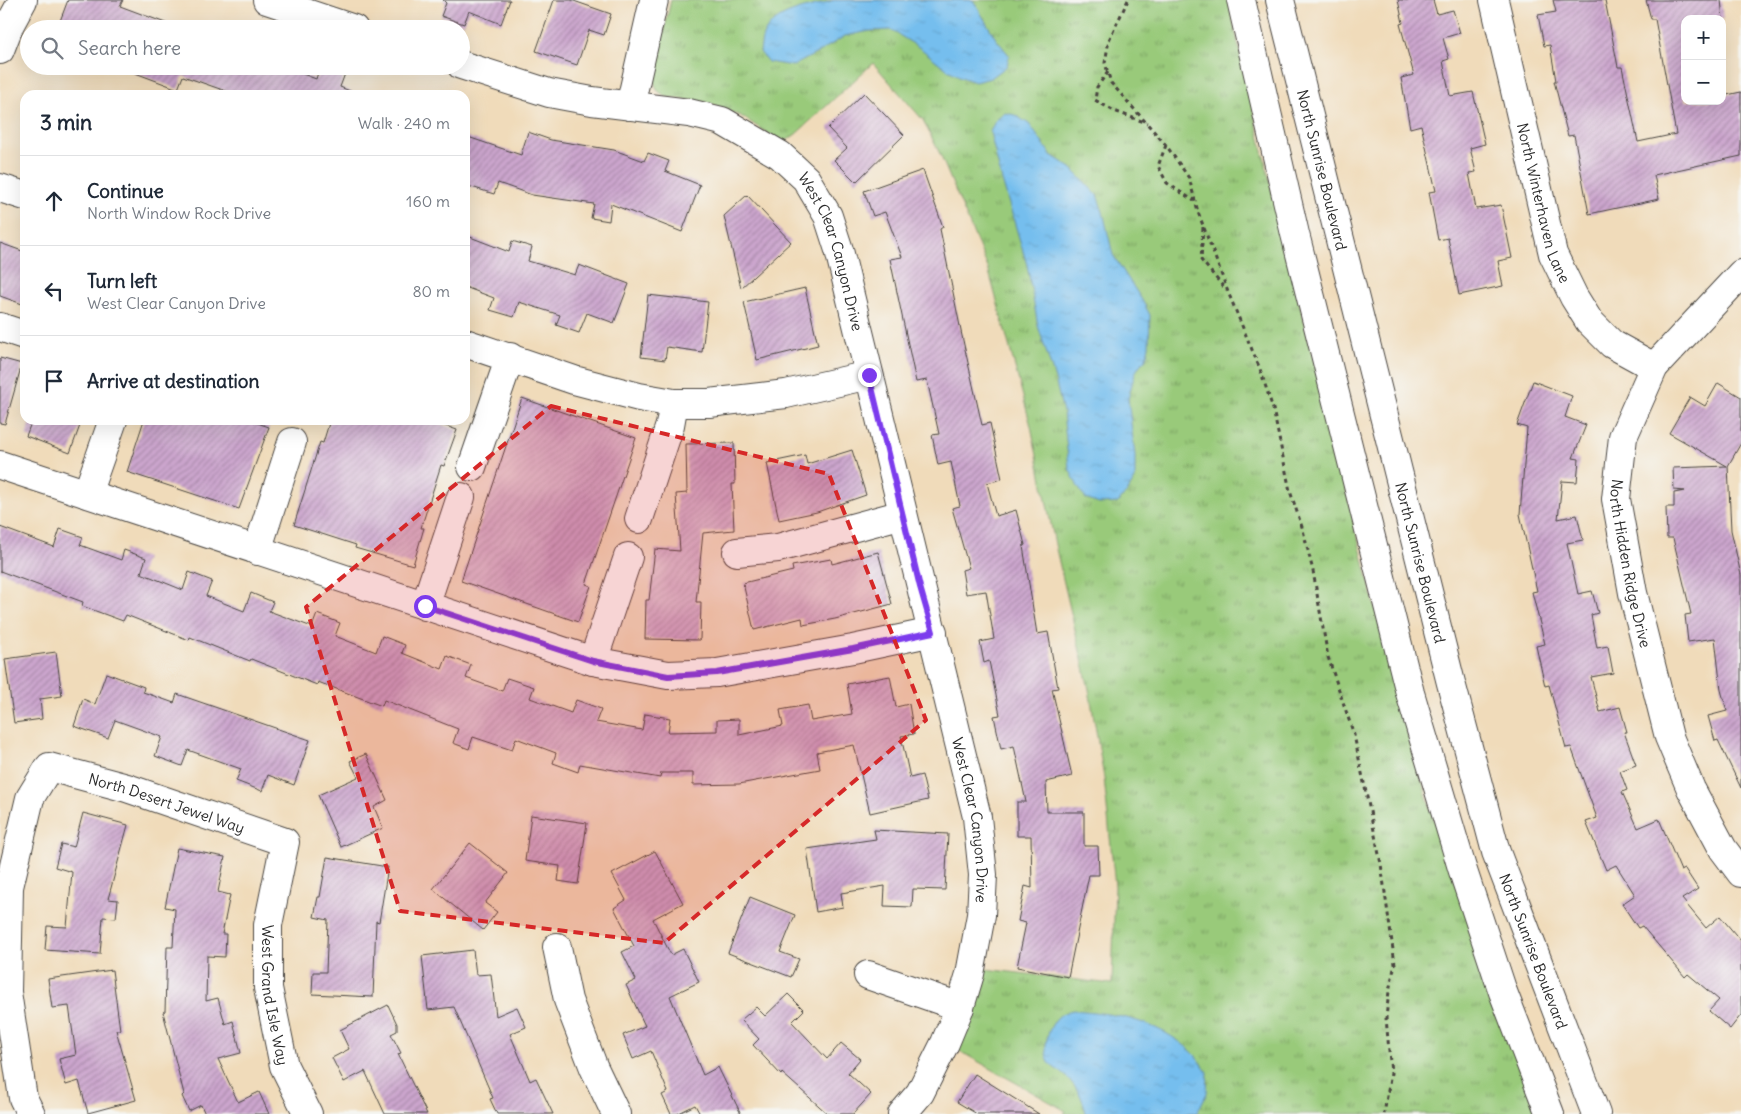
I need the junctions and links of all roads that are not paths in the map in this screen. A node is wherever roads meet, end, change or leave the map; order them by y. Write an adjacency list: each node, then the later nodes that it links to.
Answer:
1 (23, 0): 8 (street)
2 (267, 0): 7 (street)
3 (654, 0): 10 (street)
4 (1241, 0): 44 (street)
5 (1280, 0): 45 (street, North Sunrise Boulevard)
6 (1494, 0): 18 (street, North Winterhaven Lane)
7 (327, 20)
8 (0, 50)
9 (470, 68): 10 (street, West Clear Canyon Drive)
10 (630, 106): 19 (street, West Clear Canyon Drive)
11 (0, 188): 12 (street)
12 (20, 194)
13 (1741, 274): 18 (street, North Hidden Ridge Drive)
14 (0, 327): 15 (street)
15 (20, 334)
16 (470, 345): 17 (street)
17 (510, 357): 20 (street); 24 (street)
18 (1654, 367): 36 (street, North Hidden Ridge Drive)
19 (869, 375): 20 (street); 27 (street, West Clear Canyon Drive)
20 (674, 403): 28 (street)
21 (111, 425): 25 (street)
22 (292, 442): 29 (street)
23 (0, 465): 25 (street)
24 (472, 467)
25 (87, 494): 29 (street)
26 (461, 497): 32 (street)
27 (903, 514): 30 (street); 33 (street, West Clear Canyon Drive)
28 (640, 519)
29 (256, 551): 32 (street)
30 (737, 552)
31 (628, 557): 34 (street)
32 (425, 606): 34 (street)
33 (933, 632): 34 (street); 39 (street, West Clear Canyon Drive)
34 (593, 661)
35 (285, 842): 40 (street, North Desert Jewel Way); 41 (street, West Grand Isle Way)
36 (1741, 873)
37 (557, 947): 42 (street)
38 (868, 975): 39 (street)
39 (960, 1007): 43 (street, West Clear Canyon Drive)
40 (31, 1114)
41 (308, 1114)
42 (616, 1114)
43 (902, 1114)
44 (1550, 1114)
45 (1596, 1114)

